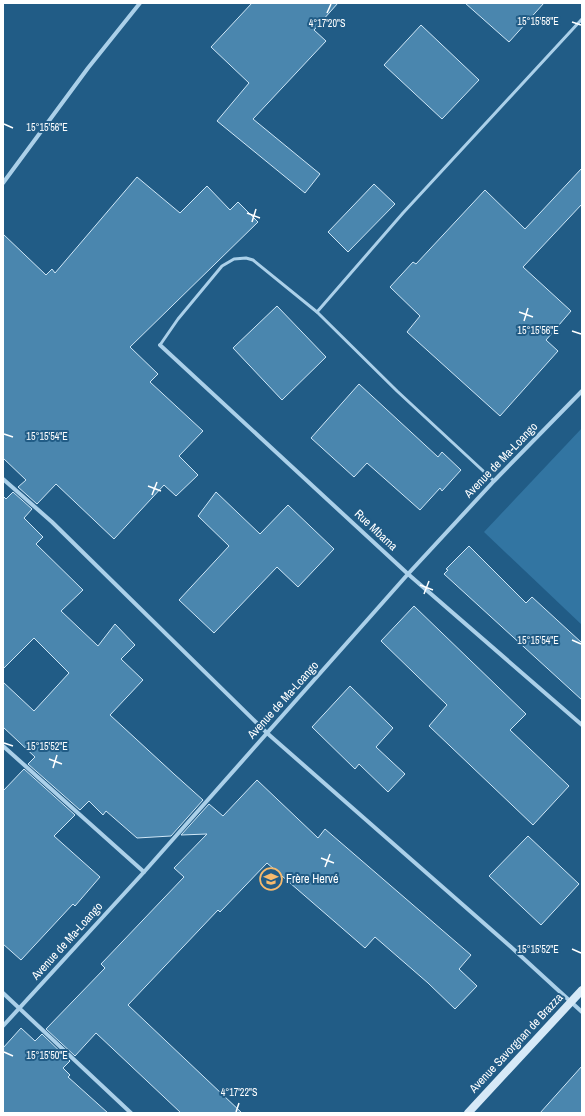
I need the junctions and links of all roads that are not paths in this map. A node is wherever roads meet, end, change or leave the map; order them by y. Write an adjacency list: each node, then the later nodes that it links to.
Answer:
1 (140, 3): 3 (street)
2 (582, 19): 4 (lane)
3 (3, 183)
4 (317, 312): 5 (lane); 8 (lane)
5 (160, 345): 9 (street, Rue Mbama)
6 (582, 391): 8 (street, Avenue de Ma-Loango)
7 (3, 479): 11 (street)
8 (494, 481): 9 (street, Avenue de Ma-Loango)
9 (408, 574): 10 (street, Rue Mbama); 11 (street, Avenue de Ma-Loango)
10 (582, 725)
11 (267, 733): 13 (street, Avenue de Ma-Loango); 16 (street)
12 (3, 746): 13 (street)
13 (144, 872): 17 (street, Avenue de Ma-Loango)
14 (582, 990): 16 (main road, Avenue Savorgnan de Brazza)
15 (3, 993): 17 (street)
16 (571, 1002): 18 (street); 21 (main road, Avenue Savorgnan de Brazza)
17 (19, 1008): 19 (street, Avenue de Ma-Loango); 20 (street)
18 (582, 1012)
19 (3, 1026)
20 (132, 1113)
21 (468, 1113)

